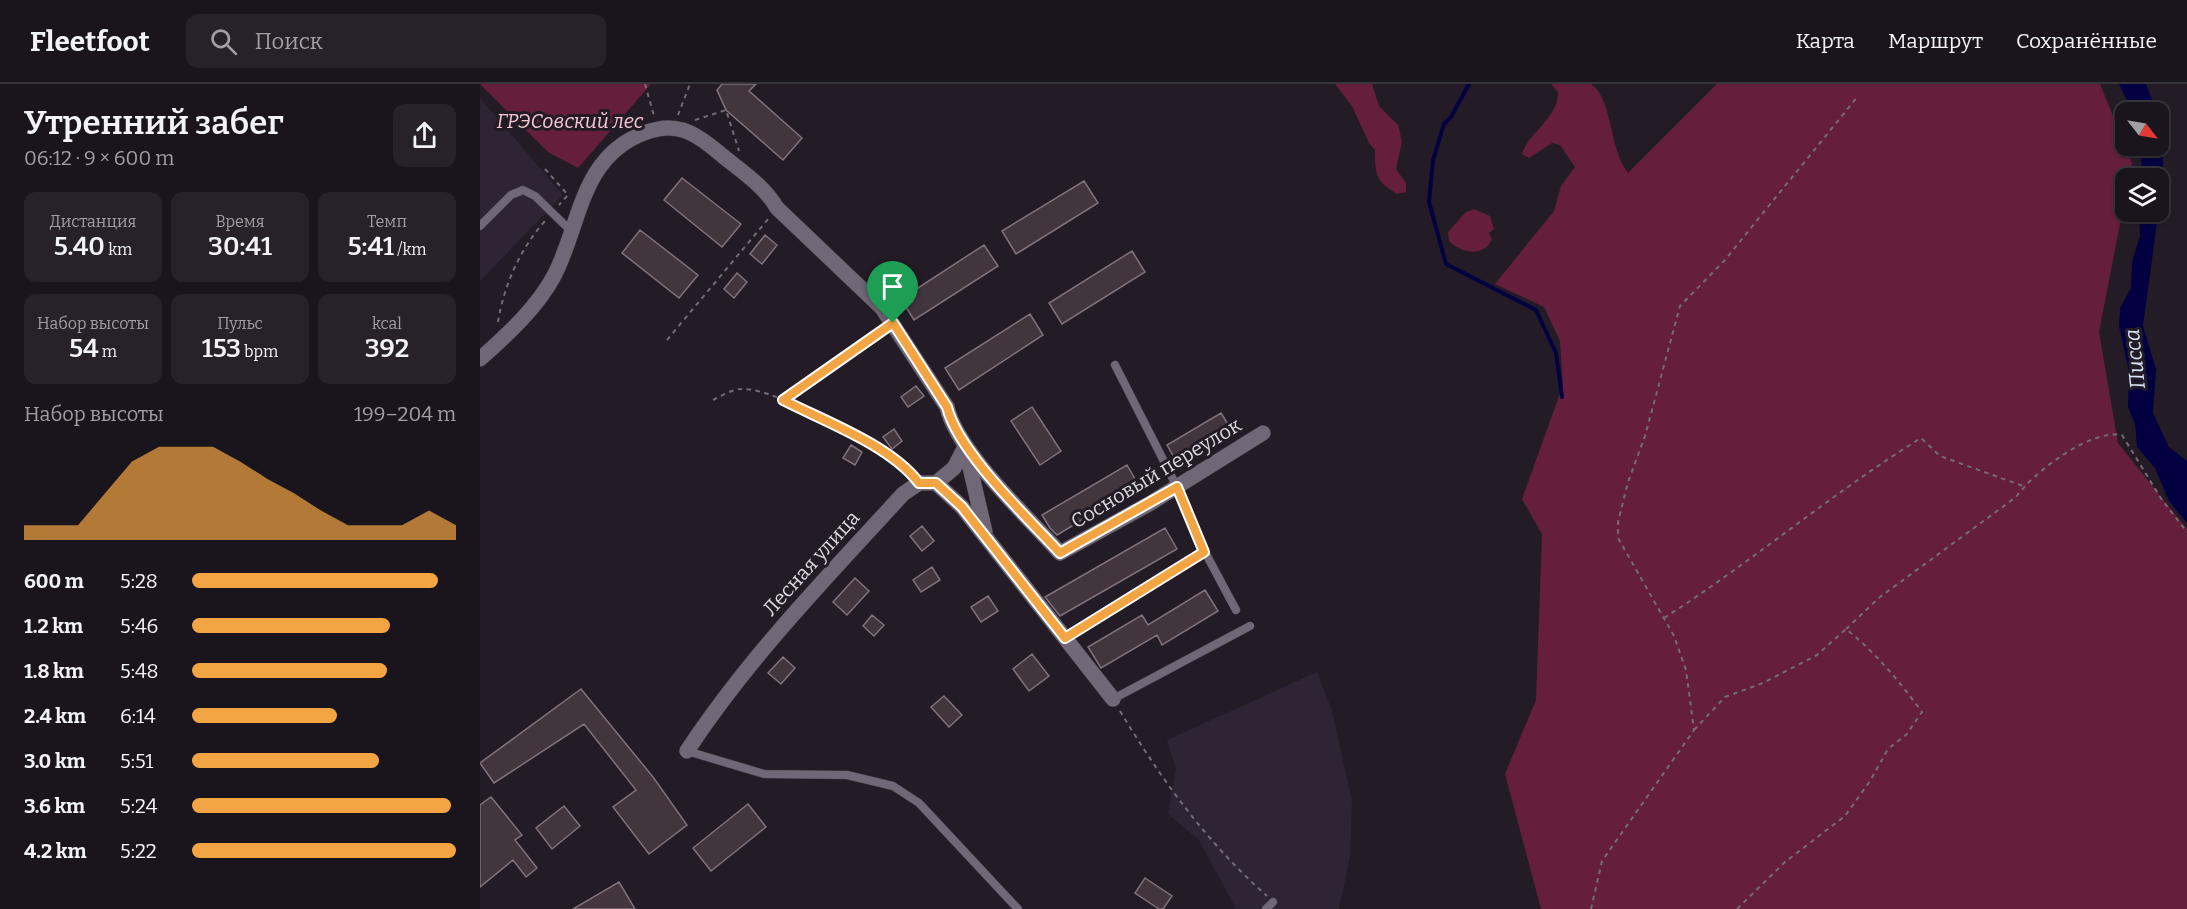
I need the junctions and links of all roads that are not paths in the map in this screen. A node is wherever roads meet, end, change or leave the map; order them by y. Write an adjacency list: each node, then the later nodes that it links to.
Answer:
1 (480, 226): 2 (lane)
2 (570, 230): 3 (street); 6 (street, Сосновый переулок)
3 (480, 359)
4 (1115, 365): 8 (lane)
5 (1263, 434): 8 (street, Сосновый переулок)
6 (965, 447): 7 (street); 8 (street, Сосновый переулок); 9 (street)
7 (936, 483): 9 (street); 15 (street, Лесная улица)
8 (1177, 487): 10 (lane)
9 (987, 538): 13 (street)
10 (1204, 552): 11 (lane); 13 (lane)
11 (1236, 610)
12 (1250, 626): 14 (lane)
13 (1065, 638): 14 (street)
14 (1113, 699)
15 (687, 751): 17 (lane)
16 (1274, 902): 18 (lane)
17 (1018, 909)
18 (1266, 909)

